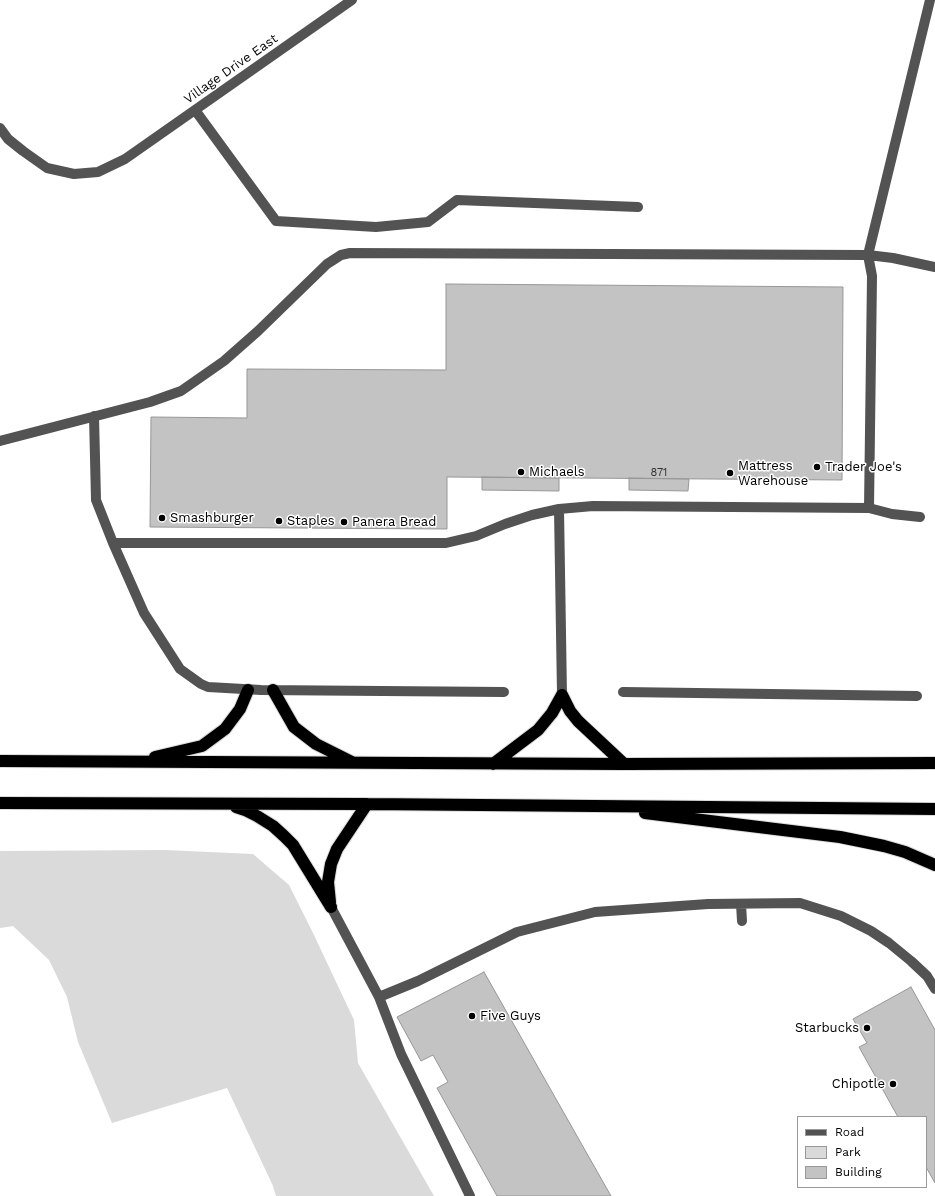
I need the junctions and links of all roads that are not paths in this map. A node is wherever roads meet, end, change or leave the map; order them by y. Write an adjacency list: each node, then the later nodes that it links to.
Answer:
1 (352, 0): 3 (street, Village Drive East)
2 (930, 0): 6 (street)
3 (195, 110): 4 (street, Village Drive East); 5 (street)
4 (0, 128)
5 (638, 207)
6 (868, 255): 7 (street); 8 (street); 10 (street)
7 (935, 266)
8 (94, 416): 9 (street); 13 (street)
9 (0, 441)
10 (869, 508): 11 (street); 12 (street)
11 (559, 509): 13 (street); 18 (street)
12 (920, 517)
13 (113, 543): 14 (street)
14 (248, 690): 15 (street); 21 (highway)
15 (273, 690): 16 (street); 22 (highway)
16 (504, 692)
17 (623, 692): 19 (street)
18 (562, 695): 24 (highway); 25 (highway)
19 (917, 696)
20 (0, 761): 21 (highway)
21 (136, 762): 22 (highway)
22 (355, 763): 24 (highway)
23 (935, 763): 25 (highway)
24 (493, 764): 25 (highway)
25 (624, 764)
26 (0, 803): 28 (highway)
27 (367, 804): 28 (highway); 29 (highway); 33 (highway)
28 (227, 805): 33 (highway)
29 (584, 806): 30 (highway); 31 (highway)
30 (935, 809)
31 (935, 864)
32 (741, 904): 34 (street); 35 (street); 36 (street)
33 (331, 907): 36 (street)
34 (742, 921)
35 (935, 989)
36 (380, 997): 37 (street)
37 (470, 1196)

